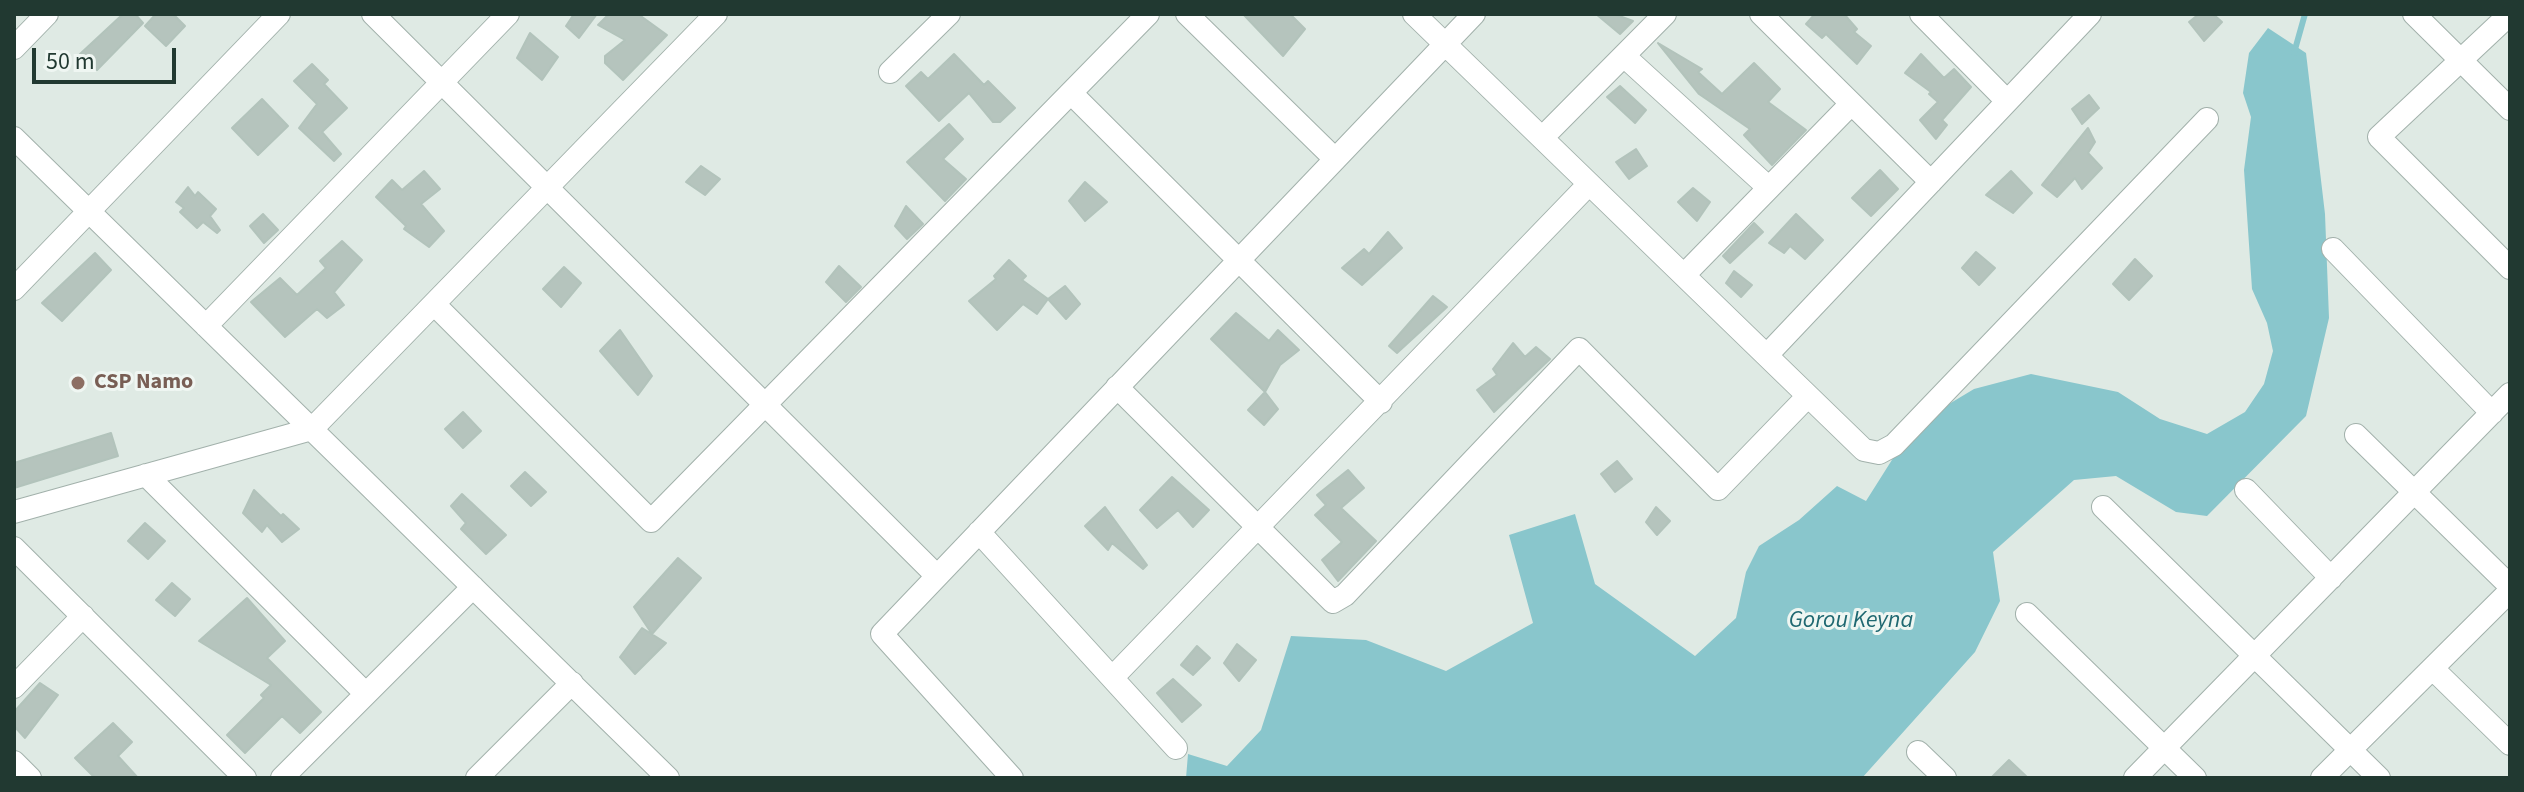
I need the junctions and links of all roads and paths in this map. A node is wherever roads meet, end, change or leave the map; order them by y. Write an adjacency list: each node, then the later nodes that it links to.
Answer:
1 (47, 14): 18 (street)
2 (279, 14): 35 (street)
3 (373, 14): 22 (street)
4 (508, 14): 22 (street)
5 (716, 14): 33 (street)
6 (949, 14): 21 (street)
7 (1148, 14): 23 (street)
8 (1187, 14): 30 (street)
9 (1414, 14): 17 (street)
10 (1474, 14): 17 (street)
11 (1665, 14): 19 (street)
12 (1761, 14): 25 (street)
13 (1921, 14): 24 (street)
14 (2414, 14): 20 (street)
15 (2510, 14): 20 (street)
16 (2083, 16): 24 (street)
17 (1445, 44): 29 (street); 30 (street)
18 (14, 48)
19 (1624, 56): 29 (street); 34 (street)
20 (2460, 61): 26 (street); 38 (street)
21 (890, 72)
22 (442, 82): 33 (street); 42 (street)
23 (1071, 93): 37 (street); 48 (street)
24 (2007, 101): 31 (street)
25 (1850, 105): 31 (street); 34 (street)
26 (2510, 109)
27 (2207, 119): 46 (street)
28 (14, 138): 35 (street)
29 (1542, 138): 32 (street)
30 (1335, 159): 37 (street)
31 (1931, 182): 43 (street)
32 (1589, 184): 39 (street); 47 (street)
33 (547, 188): 41 (street); 48 (street)
34 (1769, 188): 39 (street)
35 (89, 211): 40 (street); 42 (street)
36 (2333, 249): 49 (street)
37 (1239, 260): 44 (street); 47 (street)
38 (2510, 268)
39 (1684, 275): 43 (street)
40 (14, 289)
41 (434, 304): 48 (street); 50 (street)
42 (206, 326): 50 (street)
43 (1767, 355): 46 (street)
44 (1117, 387): 57 (street); 58 (street)
45 (2510, 394): 49 (street)
46 (1808, 396): 57 (street)
47 (1381, 402): 57 (street)
48 (764, 405): 60 (street)
49 (2492, 413): 54 (street)
50 (312, 429): 52 (street); 62 (street)
51 (2356, 435): 54 (street)
52 (146, 475): 56 (street); 71 (street)
53 (2246, 490): 61 (street)
54 (2415, 492): 61 (street); 63 (street)
55 (2103, 507): 66 (street)
56 (14, 512)
57 (1259, 529): 68 (street)
58 (979, 532): 60 (street); 68 (street)
59 (14, 548): 65 (street)
60 (937, 576): 83 (street)
61 (2331, 578): 66 (street)
62 (473, 587): 69 (street); 71 (street)
63 (2510, 588): 67 (street)
64 (2027, 614): 74 (street)
65 (83, 616): 70 (street); 79 (street)
66 (2255, 656): 74 (street); 75 (street)
67 (2433, 669): 72 (street); 75 (street)
68 (1113, 677): 73 (street)
69 (572, 683): 81 (street); 82 (street)
70 (14, 687)
71 (366, 694): 80 (street)
72 (2510, 744)
73 (1176, 748)
74 (2164, 748): 85 (street); 86 (street)
75 (2349, 748): 87 (street); 88 (street)
76 (1918, 752): 84 (street)
77 (14, 762): 78 (street)
78 (30, 778)
79 (245, 778)
80 (282, 778)
81 (477, 778)
82 (668, 778)
83 (1012, 778)
84 (1945, 778)
85 (2135, 778)
86 (2195, 778)
87 (2322, 778)
88 (2379, 778)

